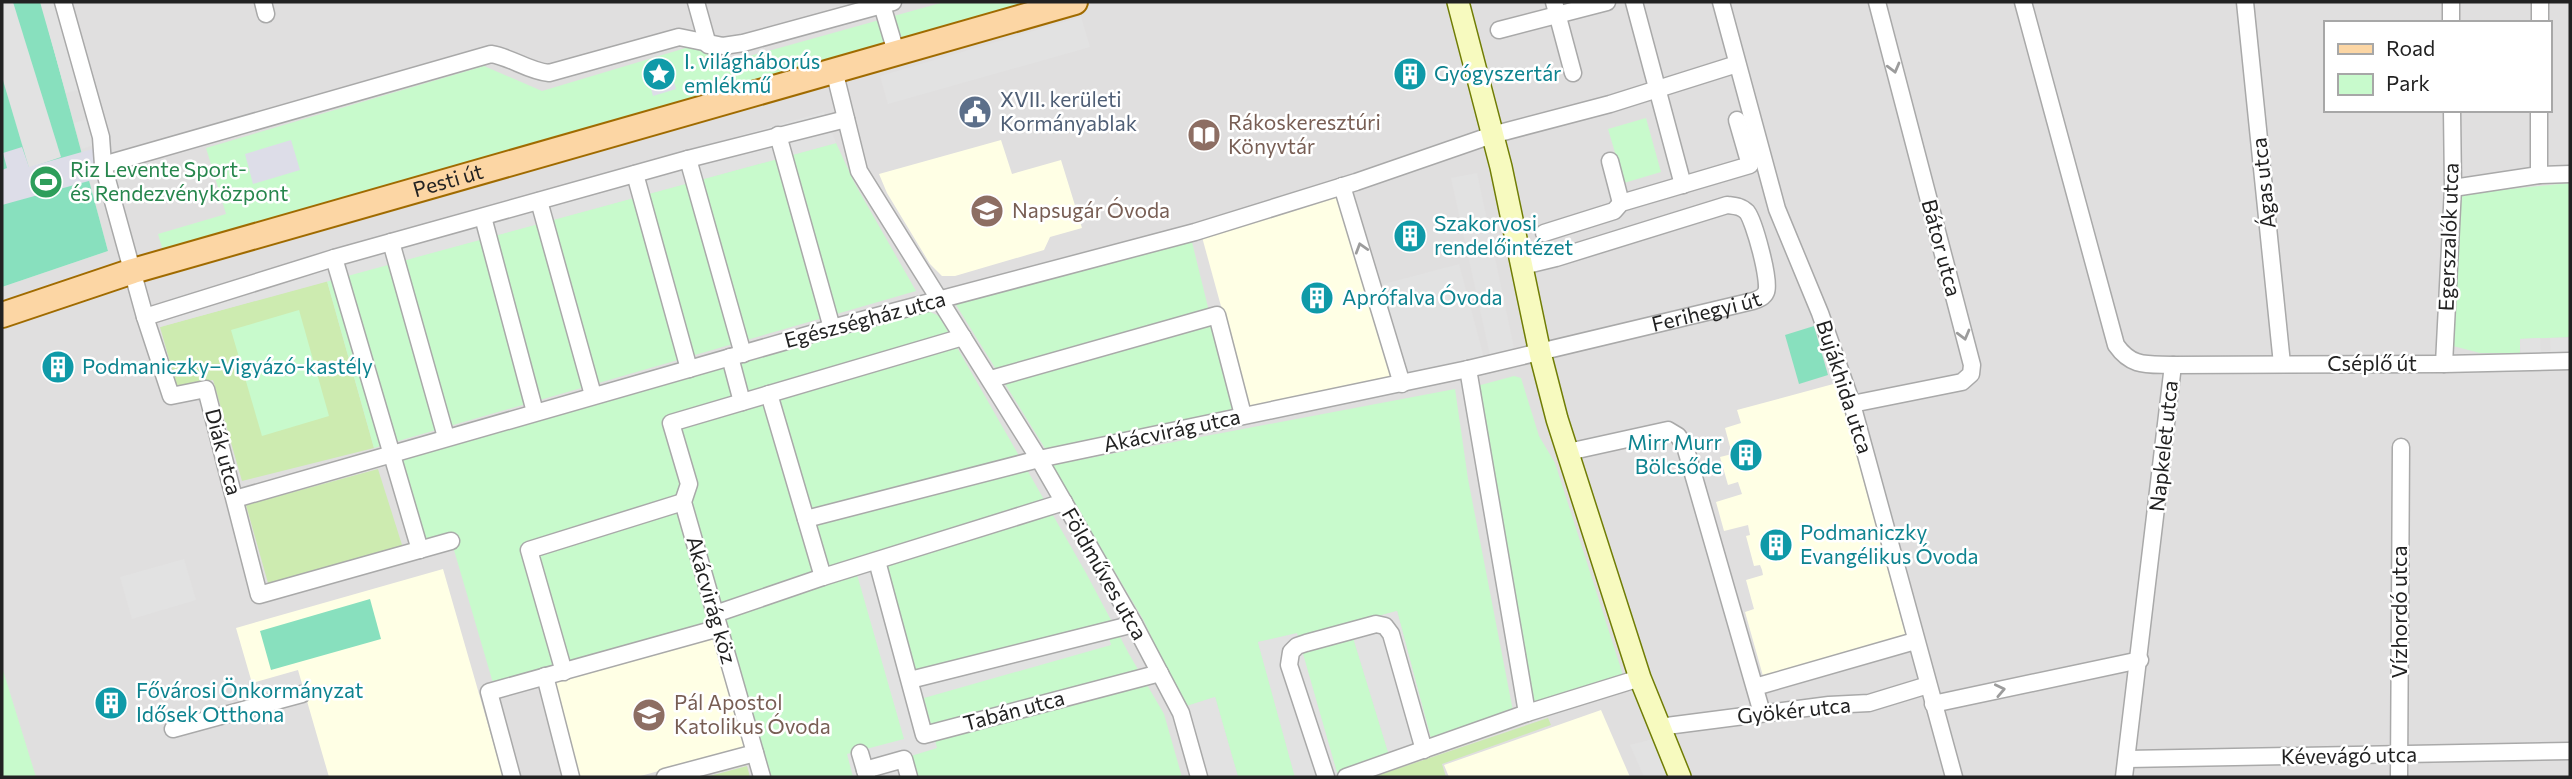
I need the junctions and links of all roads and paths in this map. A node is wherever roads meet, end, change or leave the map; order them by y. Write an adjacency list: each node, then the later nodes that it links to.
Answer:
1 (63, 2): 32 (street, Diák utca)
2 (696, 2): 18 (street)
3 (1075, 2): 19 (main road, Pesti út)
4 (1458, 2): 29 (main road)
5 (1607, 2): 14 (street)
6 (1634, 2): 23 (street)
7 (1721, 2): 20 (street, Bujákhida utca)
8 (1877, 2): 65 (street, Bátor utca, one-way to 65)
9 (2023, 2): 57 (street, Napkelet utca)
10 (2245, 2): 55 (street, Ágas utca)
11 (2451, 2): 15 (street)
12 (2540, 2): 16 (street)
13 (888, 3): 18 (street); 19 (street)
14 (1556, 8): 17 (street); 22 (street)
15 (2451, 21)
16 (2540, 21)
17 (1499, 30)
18 (708, 45): 32 (street)
19 (896, 52): 21 (main road, Pesti út)
20 (1737, 64): 23 (street); 65 (street, Bujákhida utca)
21 (834, 70): 26 (street, Földműves utca); 46 (main road, Pesti út)
22 (1573, 73)
23 (1658, 89): 29 (street); 36 (street)
24 (2452, 112): 38 (street, Egerszalók utca)
25 (2539, 112): 35 (street)
26 (846, 119): 28 (street); 47 (street, Földműves utca)
27 (1737, 120): 36 (street)
28 (778, 135): 30 (street); 50 (street)
29 (1492, 135): 37 (street, Egészségház utca); 45 (main road)
30 (688, 159): 33 (street); 53 (street)
31 (1610, 161): 40 (street)
32 (103, 165): 46 (street, Diák utca)
33 (635, 174): 39 (street); 58 (street)
34 (2570, 174): 35 (street)
35 (2539, 175): 38 (street)
36 (1683, 185): 40 (street)
37 (1342, 186): 47 (street, Egészségház utca); 61 (street, one-way to 37)
38 (2453, 188): 56 (street, Egerszalók utca)
39 (539, 201): 41 (street); 63 (street)
40 (1621, 203): 42 (street)
41 (483, 217): 43 (street); 66 (street)
42 (1544, 233)
43 (391, 242): 44 (street); 69 (street)
44 (334, 258): 49 (street); 72 (street)
45 (1523, 266): 52 (main road); 52 (street, Ferihegyi út)
46 (133, 271): 48 (main road, Pesti út); 49 (street, Diák utca)
47 (939, 299): 50 (street, Egészségház utca); 51 (street, Földműves utca)
48 (2, 315)
49 (145, 317): 74 (street, Diák utca)
50 (832, 328): 53 (street, Egészségház utca)
51 (963, 337): 60 (street, Földműves utca); 62 (street, Egészségház utca)
52 (1540, 353): 59 (street, Akácvirág utca); 71 (main road)
53 (737, 356): 58 (street, Egészségház utca); 64 (street)
54 (2570, 360): 56 (street, Cséplő út)
55 (2282, 364): 56 (street, Cséplő út); 57 (street, Cséplő út)
56 (2444, 364)
57 (2173, 365): 85 (street, Napkelet utca)
58 (689, 369): 63 (street, Egészségház utca)
59 (1468, 369): 61 (street, Akácvirág utca); 95 (street)
60 (990, 379): 67 (street); 73 (street, Földműves utca)
61 (1402, 384): 67 (street, Akácvirág utca)
62 (769, 394): 64 (street, Egészségház utca); 77 (street)
63 (593, 395): 66 (street, Egészségház utca)
64 (743, 402): 68 (street, Egészségház utca)
65 (1852, 404): 84 (street, Bujákhida utca)
66 (535, 412): 69 (street, Egészségház utca)
67 (1243, 415): 73 (street, Akácvirág utca)
68 (671, 423): 75 (street, Akácvirág köz)
69 (446, 438): 72 (street, Egészségház utca)
70 (2401, 447): 103 (street, Vízhordó utca)
71 (1568, 452): 89 (main road); 92 (street)
72 (392, 453): 74 (street, Egészségház utca); 79 (street)
73 (1039, 459): 76 (street, Földműves utca); 77 (street, Akácvirág utca)
74 (235, 499): 79 (street, Diák utca)
75 (683, 502): 82 (street, Akácvirág köz); 86 (street)
76 (1064, 502): 80 (street); 83 (street, Földműves utca)
77 (806, 519): 81 (street)
78 (451, 541): 79 (street)
79 (420, 550)
80 (877, 561): 81 (street); 90 (street, Tabán utca)
81 (823, 577): 82 (street)
82 (717, 621): 86 (street); 101 (street, Akácvirág köz)
83 (1134, 624): 87 (street, Földműves utca); 90 (street)
84 (1915, 641): 91 (street, Bujákhida utca); 92 (street)
85 (2140, 660): 94 (street, one-way to 85); 104 (street, Napkelet utca)
86 (564, 672): 88 (street)
87 (1160, 673): 90 (street, Tabán utca); 111 (street, Földműves utca)
88 (545, 676): 106 (street); 107 (street)
89 (1640, 678): 95 (street); 97 (main road)
90 (910, 680)
91 (1927, 685): 94 (street, Bujákhida utca); 96 (street, Gyökér utca)
92 (1755, 687): 96 (street)
93 (302, 694): 98 (street)
94 (1933, 704): 115 (street, Bujákhida utca)
95 (1527, 713): 99 (street)
96 (1762, 713): 97 (street, Gyökér utca)
97 (1659, 727): 114 (main road)
98 (173, 729)
99 (1424, 750): 112 (street); 113 (street)
100 (2570, 751): 103 (street, Kévevágó utca)
101 (755, 753): 108 (street); 109 (street, Akácvirág köz)
102 (860, 753): 105 (street)
103 (2399, 755): 104 (street, Kévevágó utca); 117 (street, Vízhordó utca)
104 (2127, 759): 116 (street, Napkelet utca)
105 (866, 774): 110 (street)
106 (512, 777)
107 (571, 777)
108 (665, 777)
109 (762, 777)
110 (909, 777)
111 (1199, 777)
112 (1326, 777)
113 (1346, 777)
114 (1680, 777)
115 (1954, 777)
116 (2124, 777)
117 (2399, 777)

